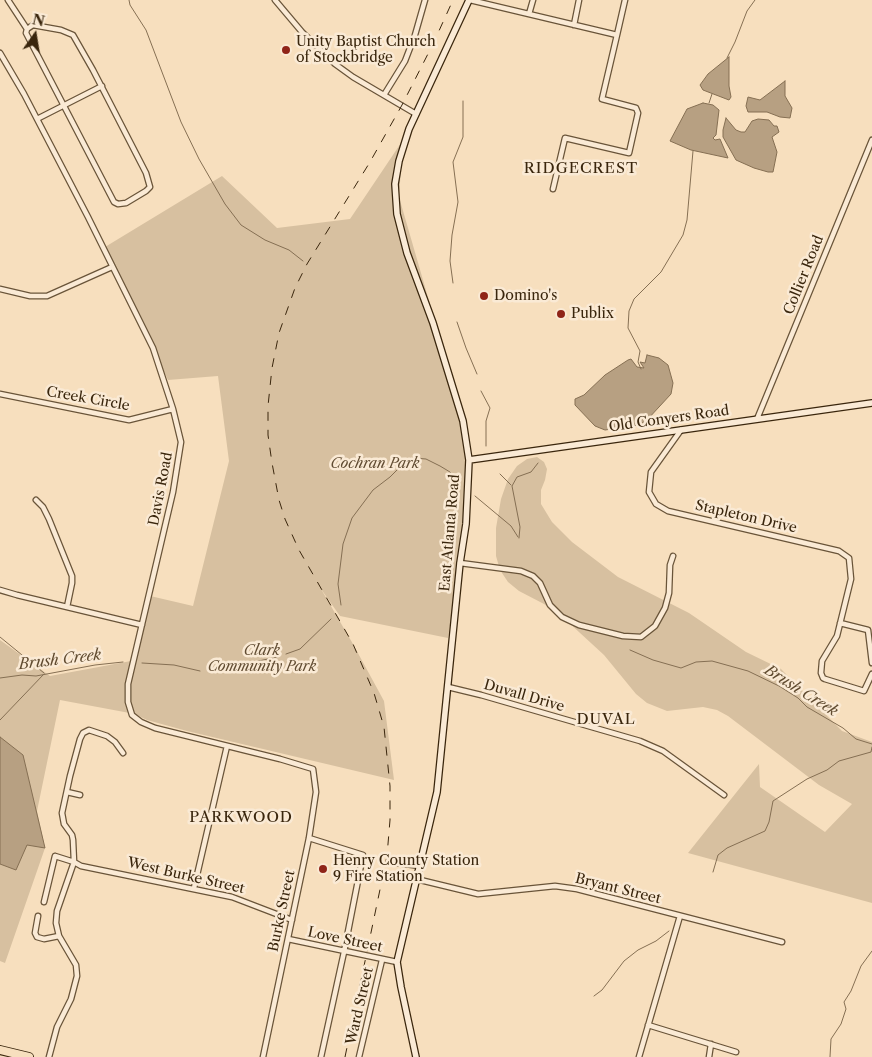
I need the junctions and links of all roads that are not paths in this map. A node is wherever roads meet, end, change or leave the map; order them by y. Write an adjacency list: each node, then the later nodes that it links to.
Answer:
1 (8, 0): 10 (street)
2 (275, 0): 14 (street)
3 (425, 0): 14 (street)
4 (470, 0): 8 (street); 16 (street, East Atlanta Road)
5 (533, 0): 8 (street)
6 (579, 0): 9 (street)
7 (625, 0): 11 (street)
8 (529, 14): 9 (street)
9 (574, 25): 11 (street)
10 (27, 29): 13 (street); 15 (street)
11 (617, 35): 19 (street)
12 (0, 53): 17 (street, Davis Road)
13 (102, 86): 15 (street); 15 (street)
14 (384, 95): 16 (street)
15 (64, 105): 17 (street)
16 (416, 114): 27 (street, East Atlanta Road)
17 (37, 119): 20 (street, Davis Road)
18 (872, 140): 25 (street, Collier Road)
19 (553, 189)
20 (112, 267): 21 (street); 24 (street, Davis Road)
21 (0, 289)
22 (0, 394): 24 (street, Creek Circle)
23 (872, 403): 25 (street, Old Conyers Road)
24 (173, 409): 34 (street, Davis Road)
25 (757, 419): 26 (street, Old Conyers Road)
26 (681, 430): 27 (street, Old Conyers Road); 33 (street, Stapleton Drive)
27 (469, 460): 30 (street, East Atlanta Road)
28 (36, 500): 32 (street)
29 (673, 556): 30 (street)
30 (460, 563): 37 (street, East Atlanta Road)
31 (0, 590): 32 (street)
32 (67, 607): 34 (street)
33 (840, 623): 35 (street); 36 (street, Stapleton Drive)
34 (142, 625): 38 (street, Davis Road)
35 (872, 663)
36 (872, 674)
37 (448, 687): 42 (street, Duvall Drive); 47 (street, East Atlanta Road)
38 (227, 746): 40 (street, Davis Road); 49 (street)
39 (123, 753): 41 (street)
40 (313, 769): 44 (street, Burke Street)
41 (67, 792): 43 (street); 45 (street)
42 (724, 794)
43 (80, 795)
44 (309, 838): 53 (street, Burke Street); 57 (street)
45 (74, 862): 49 (street, West Burke Street); 50 (street, West Burke Street); 54 (street)
46 (390, 862): 47 (street)
47 (420, 866): 48 (street, East Atlanta Road)
48 (416, 879): 52 (street, Bryant Street); 59 (street, East Atlanta Road)
49 (194, 888): 53 (street, West Burke Street)
50 (44, 902)
51 (38, 916): 54 (street)
52 (680, 916): 56 (street, Bryant Street); 60 (street)
53 (292, 920): 55 (street, Burke Street)
54 (59, 936): 65 (street)
55 (288, 939): 57 (street, Love Street); 66 (street, Burke Street)
56 (782, 942)
57 (344, 952): 58 (street, Love Street); 67 (street)
58 (382, 960): 59 (street, Love Street); 68 (street, Ward Street)
59 (397, 962): 69 (street, East Atlanta Road)
60 (648, 1024): 61 (street); 70 (street)
61 (711, 1044): 63 (street); 71 (street)
62 (0, 1050): 64 (highway)
63 (736, 1052)
64 (29, 1057)
65 (49, 1057)
66 (263, 1057)
67 (320, 1057)
68 (359, 1057)
69 (416, 1057)
70 (639, 1057)
71 (709, 1057)

